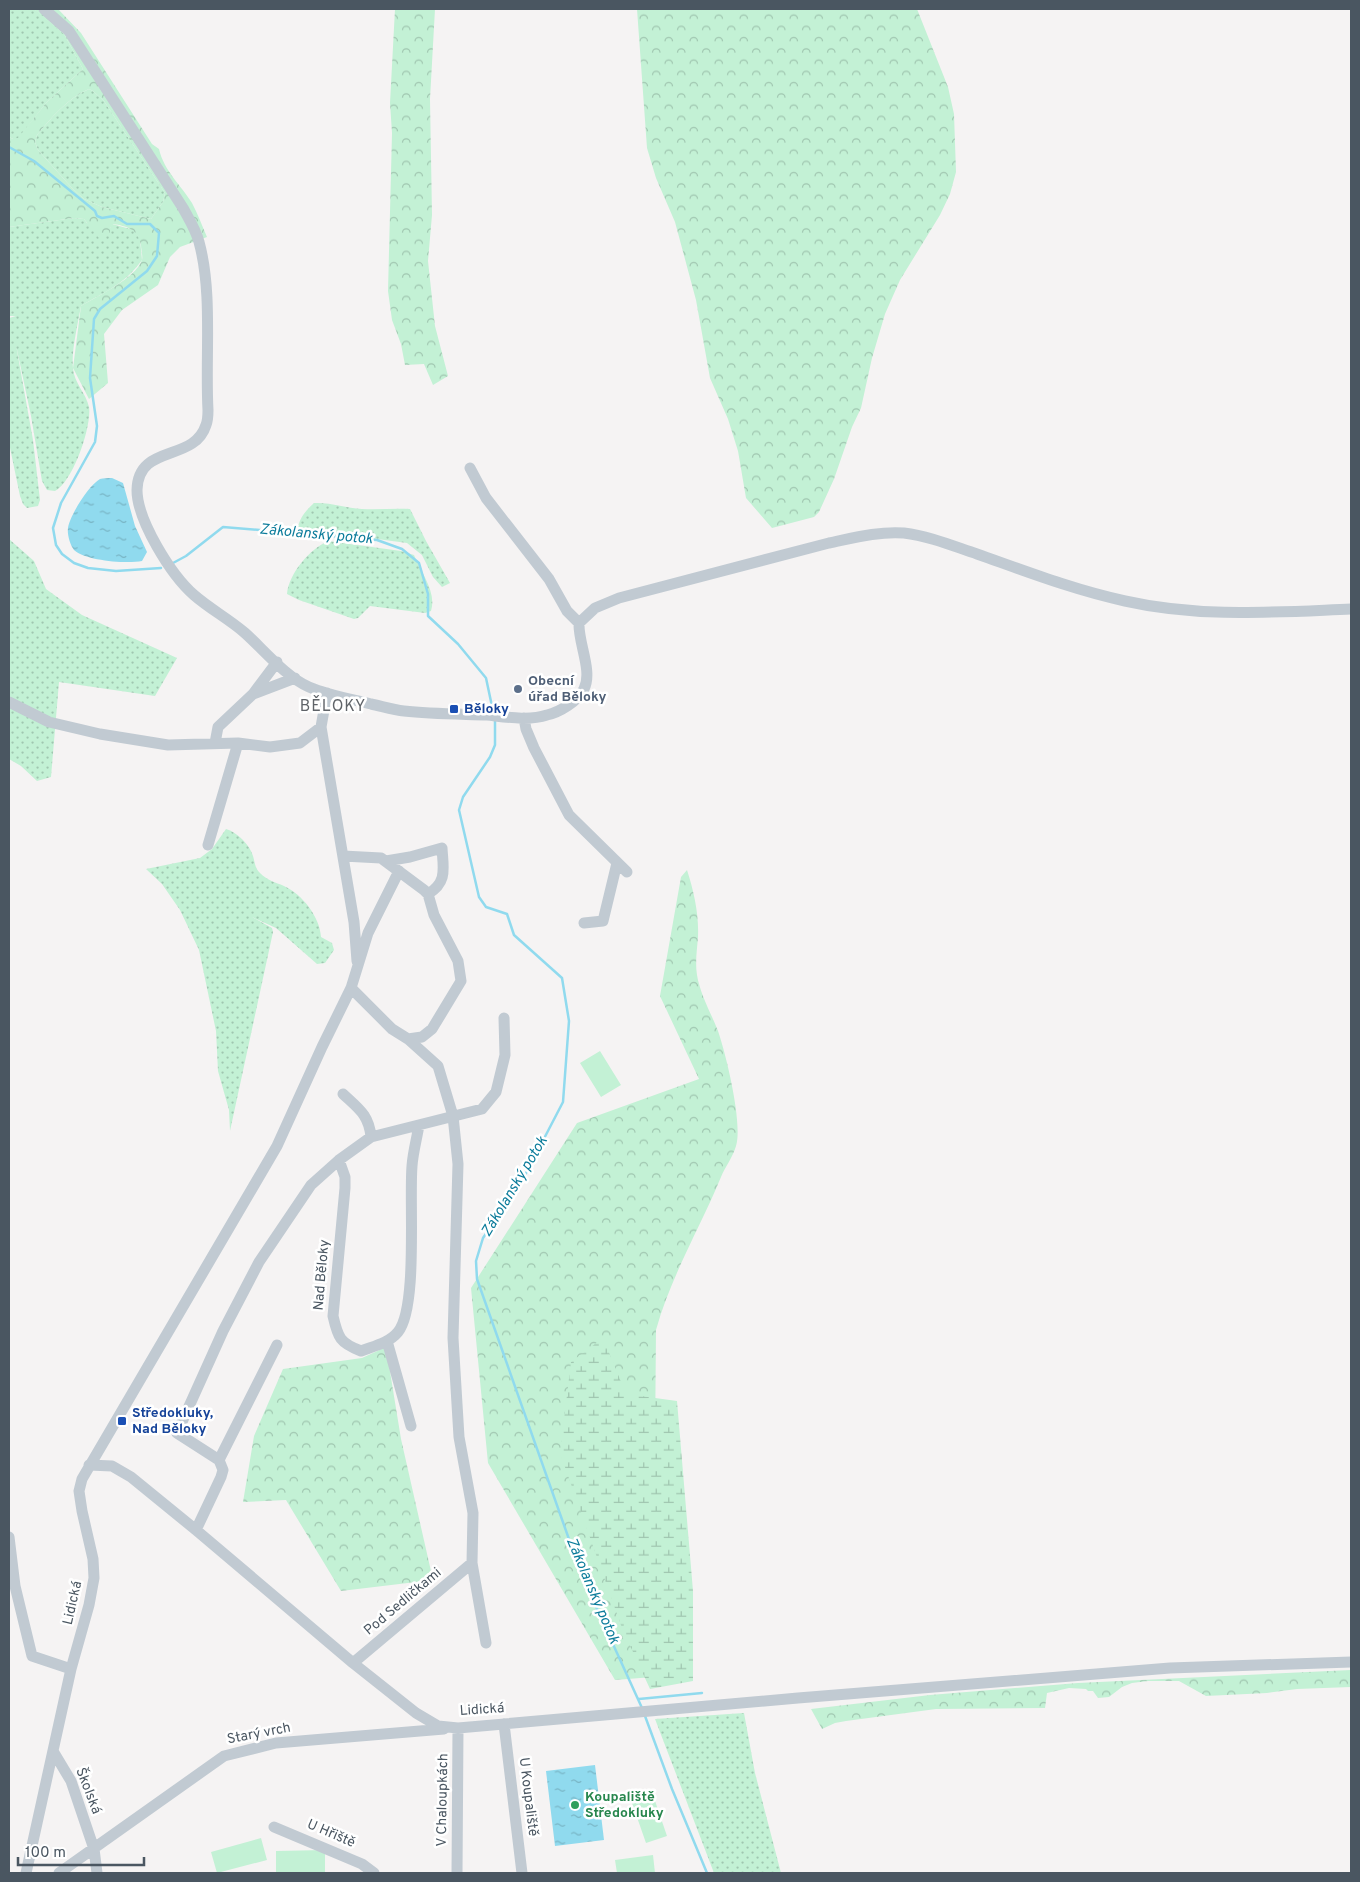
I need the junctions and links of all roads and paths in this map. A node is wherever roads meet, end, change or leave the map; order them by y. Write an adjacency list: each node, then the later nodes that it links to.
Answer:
1 (44, 9): 5 (street)
2 (470, 468): 4 (street)
3 (1351, 610): 4 (street)
4 (579, 623): 10 (street)
5 (276, 662): 6 (street); 8 (street)
6 (295, 678): 7 (street); 8 (street)
7 (327, 693): 10 (street); 11 (street)
8 (253, 694): 12 (street)
9 (9, 702): 12 (street)
10 (524, 718): 17 (street)
11 (321, 728): 13 (street); 15 (street)
12 (215, 743): 13 (street)
13 (238, 743): 14 (street)
14 (208, 845)
15 (343, 856): 16 (street); 22 (street)
16 (386, 860): 18 (street); 20 (street)
17 (617, 863): 19 (street); 21 (street)
18 (399, 871): 20 (street); 22 (street)
19 (627, 872)
20 (428, 894): 25 (street)
21 (584, 923)
22 (357, 966): 23 (street)
23 (351, 988): 25 (street); 35 (street)
24 (504, 1018): 27 (street)
25 (408, 1039): 27 (street)
26 (344, 1094): 29 (street)
27 (453, 1116): 28 (street); 38 (street)
28 (419, 1125): 29 (street); 31 (street)
29 (370, 1137): 30 (street)
30 (339, 1160): 31 (street, Nad Běloky); 34 (street)
31 (387, 1341): 33 (street)
32 (277, 1345): 34 (street)
33 (411, 1426)
34 (219, 1460): 36 (street)
35 (89, 1465): 36 (street, Lidická); 43 (street, Lidická)
36 (196, 1530): 42 (street, Lidická)
37 (9, 1537): 39 (street)
38 (472, 1563): 40 (street); 42 (street, Pod Sedličkami)
39 (12, 1586): 43 (street)
40 (486, 1643)
41 (1351, 1662): 44 (street, Lidická)
42 (353, 1663): 45 (street, Lidická)
43 (71, 1669): 46 (street, Lidická)
44 (504, 1724): 45 (street, Lidická); 54 (street, U Koupaliště)
45 (458, 1728): 48 (street, Starý vrch); 53 (street, V Chaloupkách)
46 (53, 1751): 48 (street, Školská); 49 (street, Lidická)
47 (274, 1827): 52 (street, U Hřiště)
48 (94, 1849): 50 (street, Starý vrch); 51 (street, Školská)
49 (26, 1873)
50 (59, 1873)
51 (97, 1873)
52 (374, 1873)
53 (457, 1873)
54 (522, 1873)

